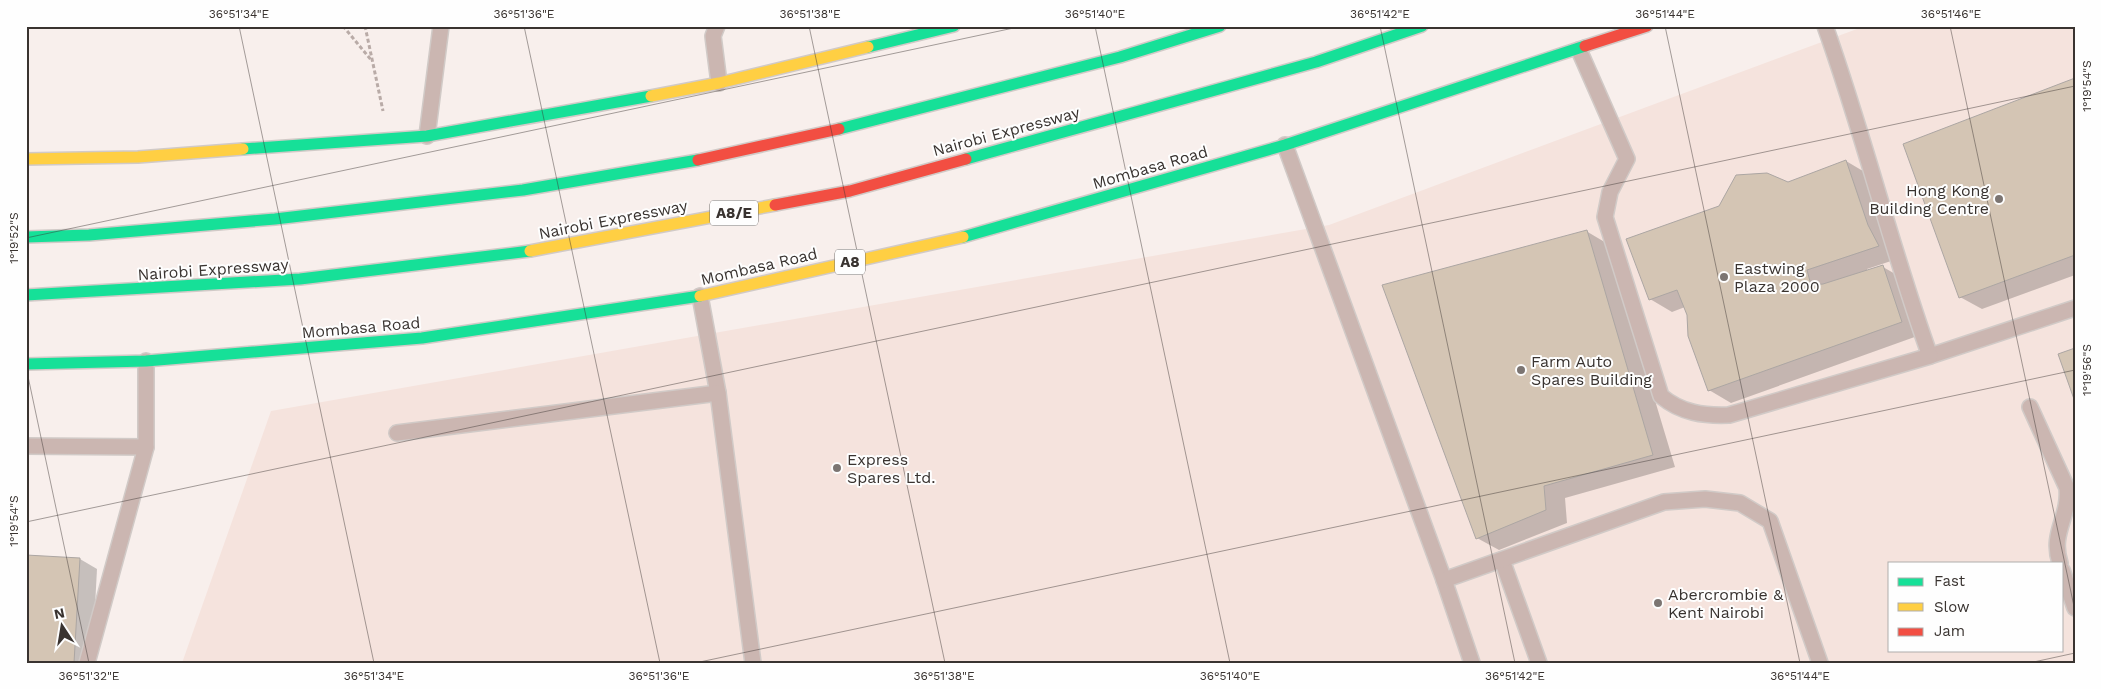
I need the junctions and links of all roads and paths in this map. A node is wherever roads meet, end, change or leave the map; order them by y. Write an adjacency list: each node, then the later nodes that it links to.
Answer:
1 (343, 26): 11 (path)
2 (365, 26): 11 (path)
3 (441, 26): 13 (lane)
4 (717, 26): 12 (lane)
5 (954, 26): 12 (highway)
6 (1220, 26): 17 (highway)
7 (1422, 26): 18 (highway, Nairobi Expressway / A8/E)
8 (1647, 26): 10 (highway, Mombasa Road / A8)
9 (1825, 26): 21 (lane)
10 (1579, 50): 15 (highway, Mombasa Road / A8); 21 (lane)
11 (372, 61): 14 (path)
12 (719, 83): 13 (highway)
13 (427, 136): 14 (highway)
14 (389, 140): 16 (highway)
15 (1285, 145): 19 (highway, Mombasa Road / A8); 32 (lane)
16 (26, 159)
17 (26, 237)
18 (26, 295)
19 (700, 296): 22 (highway, Mombasa Road / A8); 24 (lane)
20 (2075, 308): 21 (lane)
21 (1930, 356)
22 (146, 361): 23 (highway, Mombasa Road / A8); 28 (lane)
23 (26, 364)
24 (718, 393): 26 (lane); 35 (lane)
25 (2030, 407): 30 (lane)
26 (397, 433)
27 (26, 446): 28 (lane)
28 (146, 447): 34 (lane)
29 (1502, 560): 32 (lane); 37 (lane); 38 (lane)
30 (2060, 562)
31 (2064, 576): 33 (lane)
32 (1444, 580): 36 (lane)
33 (2075, 608)
34 (87, 663)
35 (753, 663)
36 (1472, 663)
37 (1539, 663)
38 (1820, 663)

